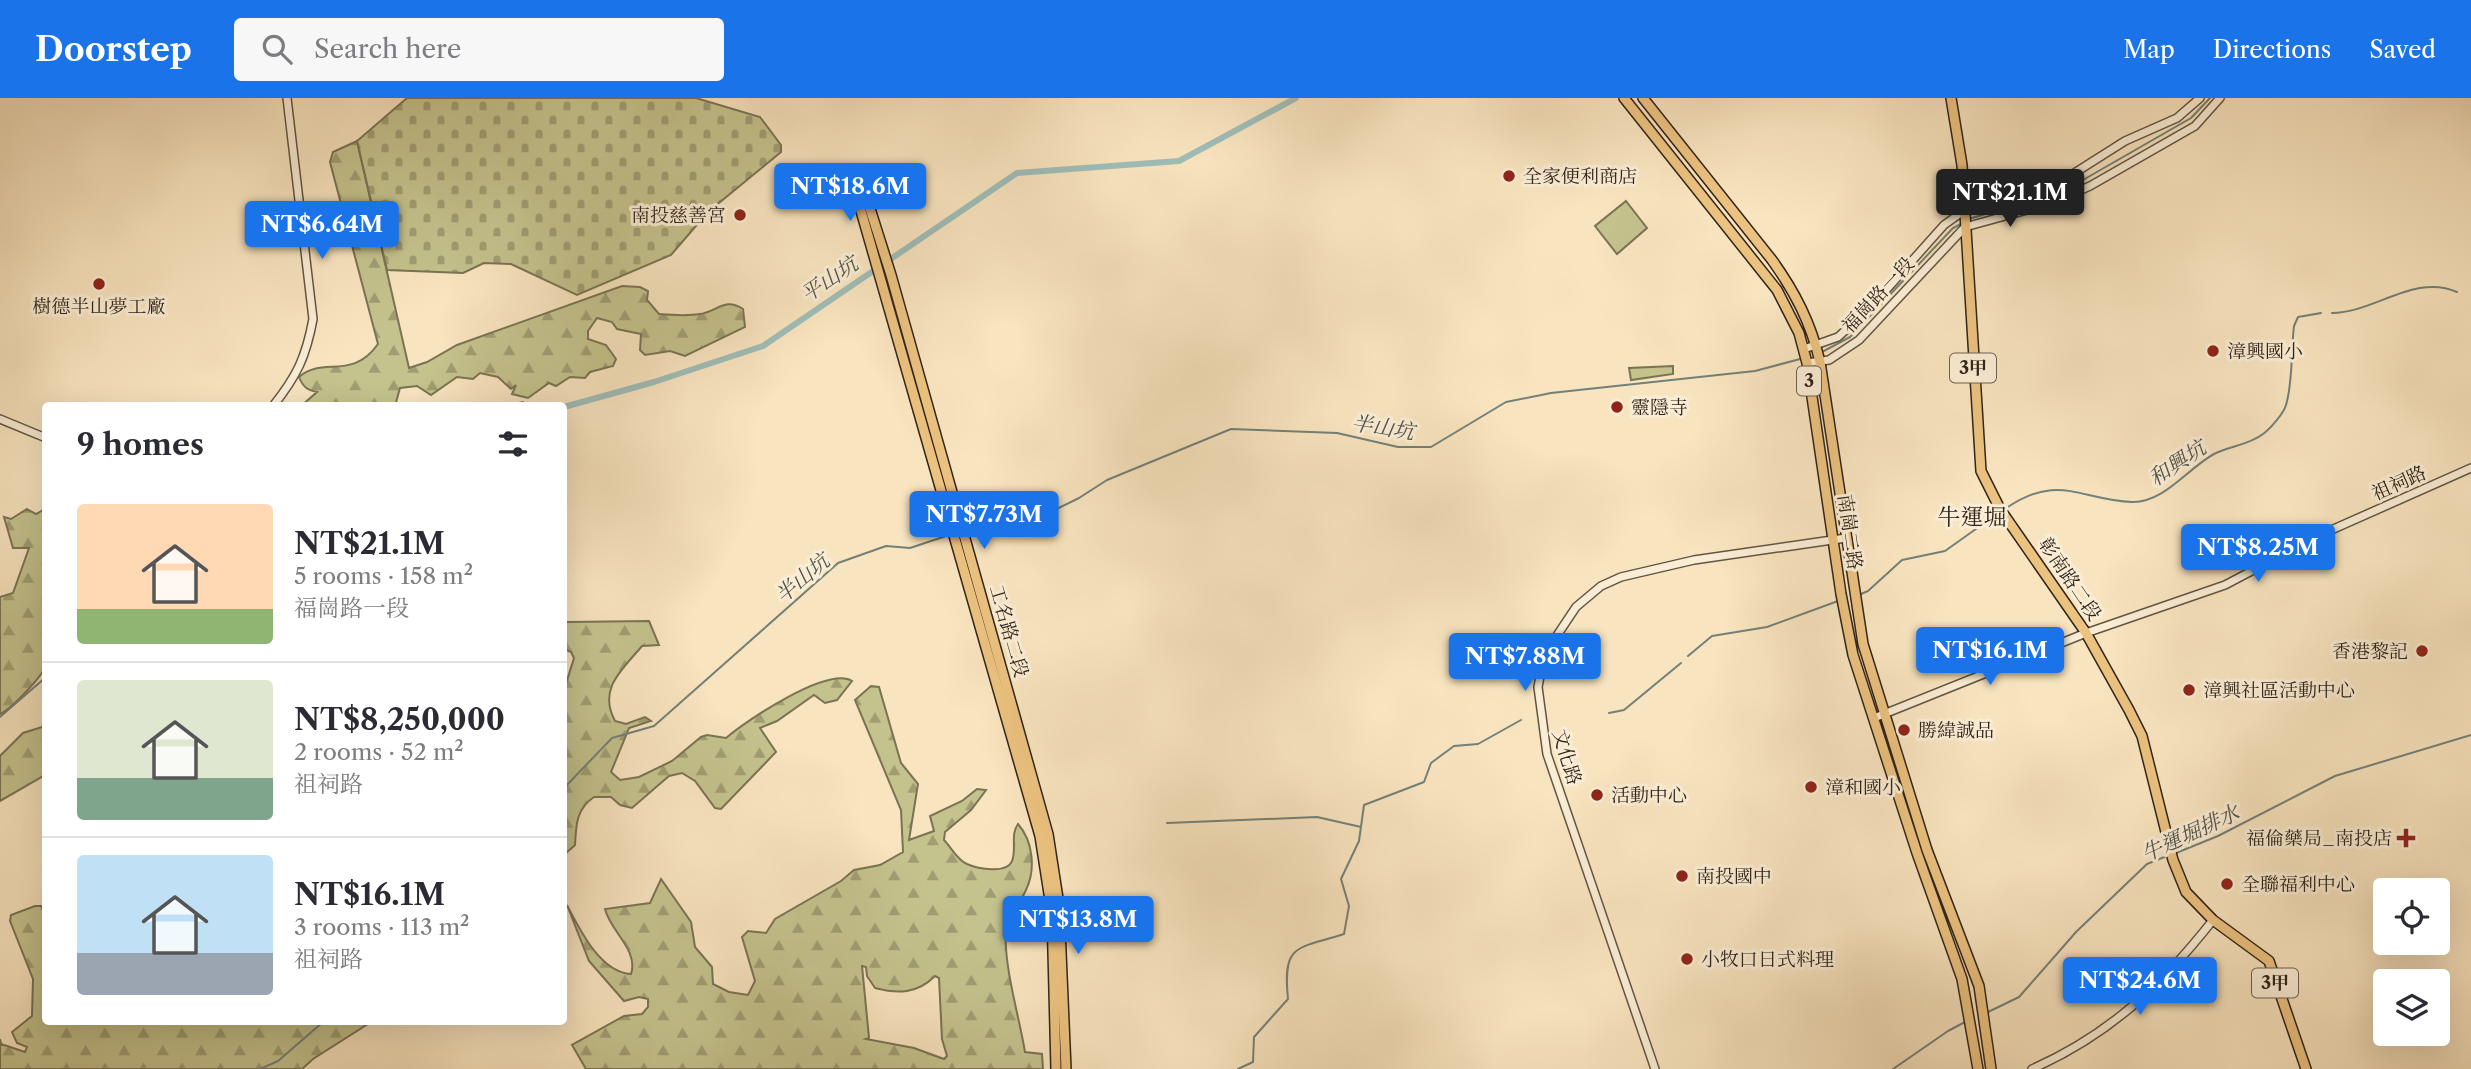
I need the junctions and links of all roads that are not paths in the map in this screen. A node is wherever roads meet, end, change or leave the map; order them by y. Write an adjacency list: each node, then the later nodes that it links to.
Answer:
1 (286, 98): 13 (street)
2 (1624, 98): 10 (main road, 南崗二路 / 3)
3 (1643, 98): 9 (main road, 南崗二路 / 3)
4 (1951, 98): 8 (main road, 彰南路二段 / 3甲)
5 (2200, 98): 8 (street, 福崗路一段)
6 (2220, 98): 8 (street, 福崗路一段)
7 (857, 182): 24 (main road, 工名路二段)
8 (1965, 219): 9 (street, 福崗路一段); 11 (street, 福崗路一段); 19 (main road, 彰南路二段 / 3甲)
9 (1816, 345): 10 (street, 福崗路一段); 11 (main road, 南崗二路 / 3)
10 (1804, 349): 12 (main road, 南崗二路 / 3)
11 (1820, 362): 12 (street, 福崗路一段); 17 (main road, 南崗二路 / 3)
12 (1807, 363): 18 (main road, 南崗二路 / 3)
13 (275, 402)
14 (0, 419): 15 (street)
15 (42, 436)
16 (2471, 468): 19 (street, 祖祠路)
17 (1846, 538): 18 (street, 文化路); 20 (main road, 南崗二路 / 3)
18 (1833, 540): 21 (main road, 南崗二路 / 3); 25 (street, 文化路)
19 (2086, 633): 20 (street, 祖祠路); 23 (main road, 彰南路二段 / 3甲)
20 (1883, 714): 21 (street, 祖祠路); 22 (main road, 南崗二路 / 3)
21 (1874, 718): 22 (main road, 南崗二路 / 3)
22 (1903, 793): 26 (main road, 南崗二路 / 3); 27 (main road, 南崗二路 / 3)
23 (2213, 920): 28 (street); 29 (main road, 彰南路二段 / 3甲)
24 (1061, 1064)
25 (1655, 1069)
26 (1978, 1069)
27 (1991, 1069)
28 (2032, 1069)
29 (2306, 1069)

